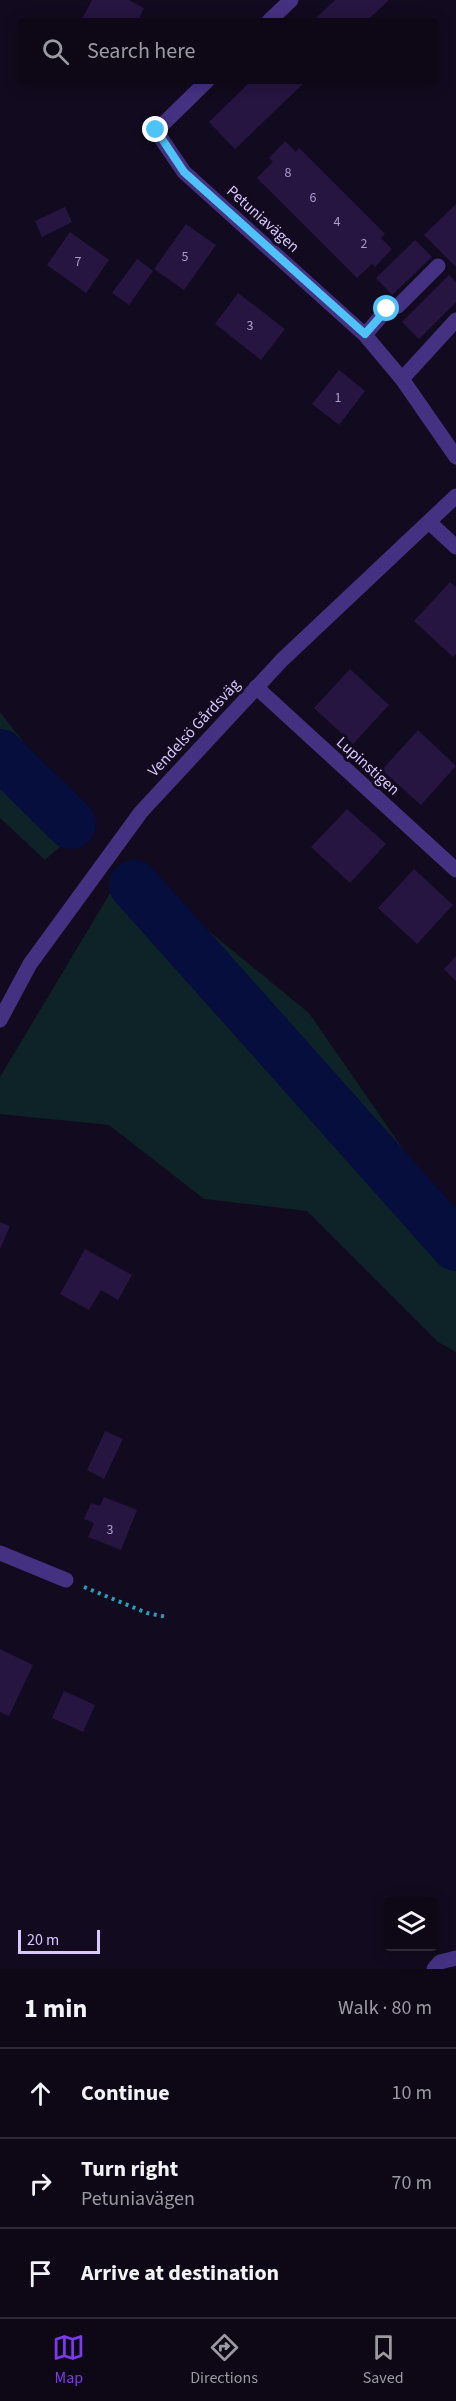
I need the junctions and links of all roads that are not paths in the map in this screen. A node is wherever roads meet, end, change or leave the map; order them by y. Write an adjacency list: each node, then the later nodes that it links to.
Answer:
1 (291, 0): 2 (street)
2 (272, 18)
3 (204, 84): 6 (street, Petuniavägen)
4 (438, 266): 6 (street)
5 (456, 320): 7 (street)
6 (365, 334): 7 (street, Petuniavägen)
7 (402, 379): 8 (street, Petuniavägen)
8 (456, 457)
9 (456, 496): 10 (street, Vendelsö Gårdsväg)
10 (429, 522): 11 (street); 12 (street, Vendelsö Gårdsväg)
11 (456, 547)
12 (256, 687): 13 (street, Lupinstigen); 14 (street, Vendelsö Gårdsväg)
13 (456, 870)
14 (0, 1020)
15 (0, 1553): 16 (street)
16 (66, 1580)
17 (456, 1958): 18 (street)
18 (434, 1969)

